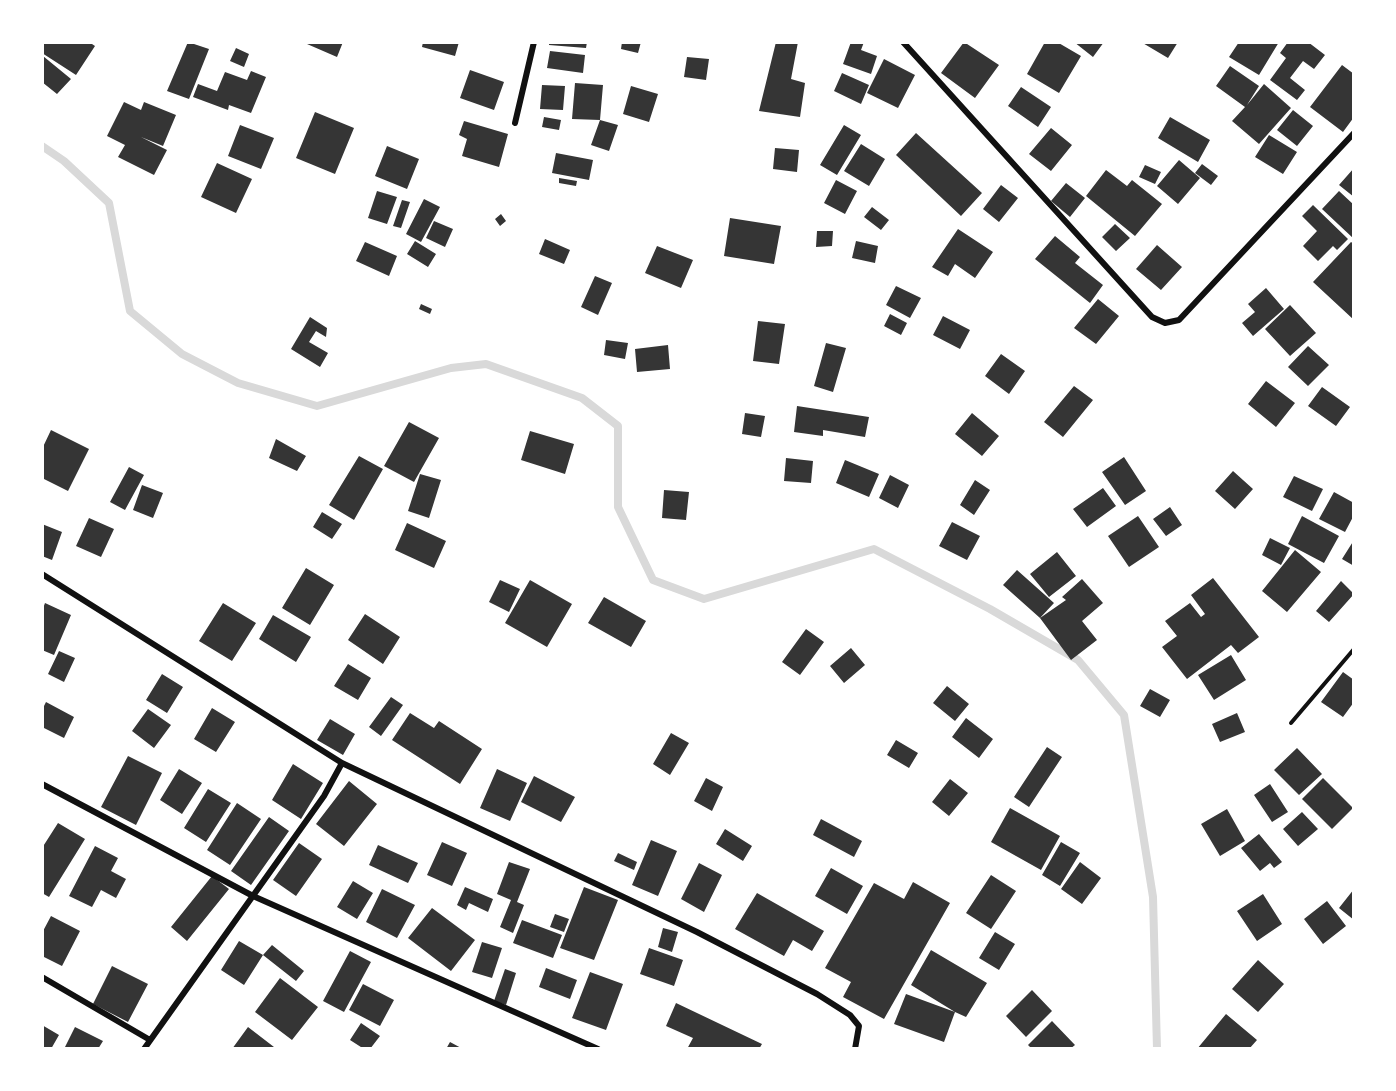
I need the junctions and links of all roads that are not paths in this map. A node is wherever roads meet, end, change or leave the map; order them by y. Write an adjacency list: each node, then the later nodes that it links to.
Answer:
1 (534, 42): 3 (street)
2 (903, 42): 4 (street)
3 (515, 123)
4 (1354, 133)
5 (42, 574): 6 (street)
6 (342, 763): 8 (street); 13 (street)
7 (42, 784): 8 (street)
8 (254, 896): 10 (street); 12 (street)
9 (42, 977): 10 (street)
10 (150, 1041): 11 (street)
11 (144, 1049)
12 (598, 1049)
13 (855, 1049)

